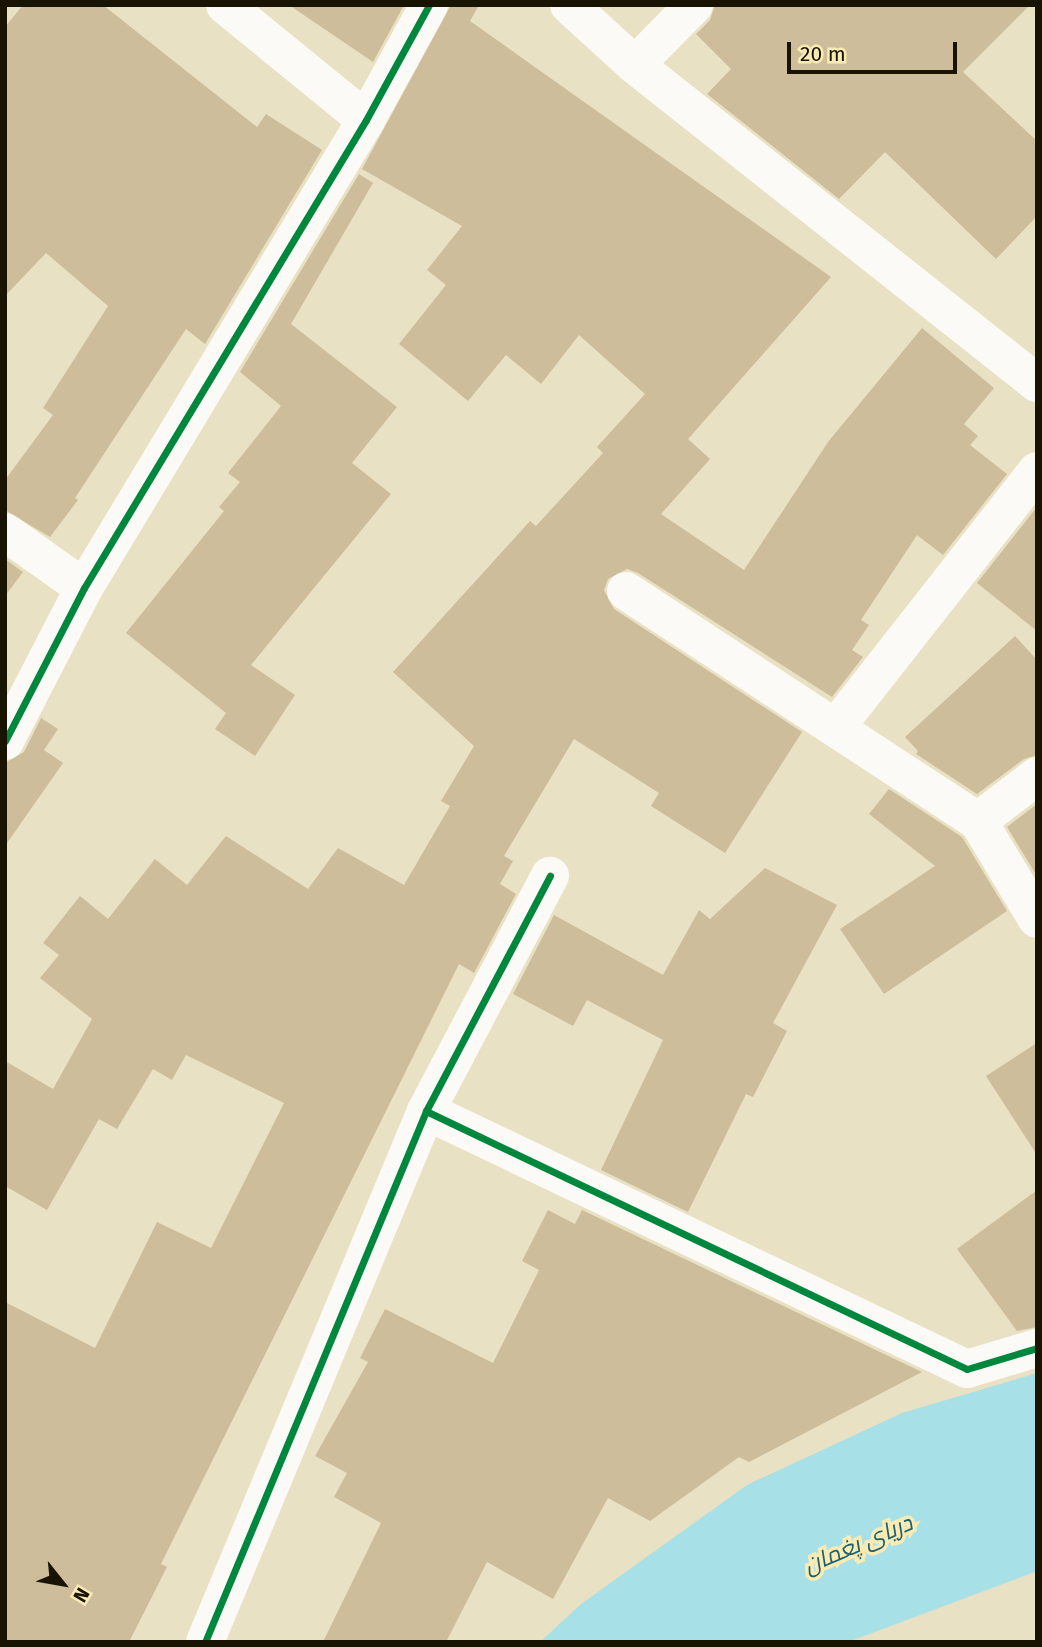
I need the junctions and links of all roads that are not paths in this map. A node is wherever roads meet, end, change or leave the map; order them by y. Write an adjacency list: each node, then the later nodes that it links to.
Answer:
1 (226, 5): 6 (street)
2 (429, 5): 6 (street)
3 (569, 5): 5 (street)
4 (694, 5): 5 (street)
5 (635, 65): 7 (street)
6 (366, 120): 10 (street)
7 (1037, 383)
8 (1037, 471): 12 (street)
9 (5, 531): 10 (street)
10 (84, 588): 13 (street)
11 (626, 592): 12 (street)
12 (837, 726): 15 (street)
13 (5, 741)
14 (1037, 776): 15 (street)
15 (978, 821): 17 (street)
16 (550, 876): 18 (street)
17 (1037, 919)
18 (426, 1111): 19 (street); 20 (street)
19 (1037, 1348)
20 (205, 1642)

